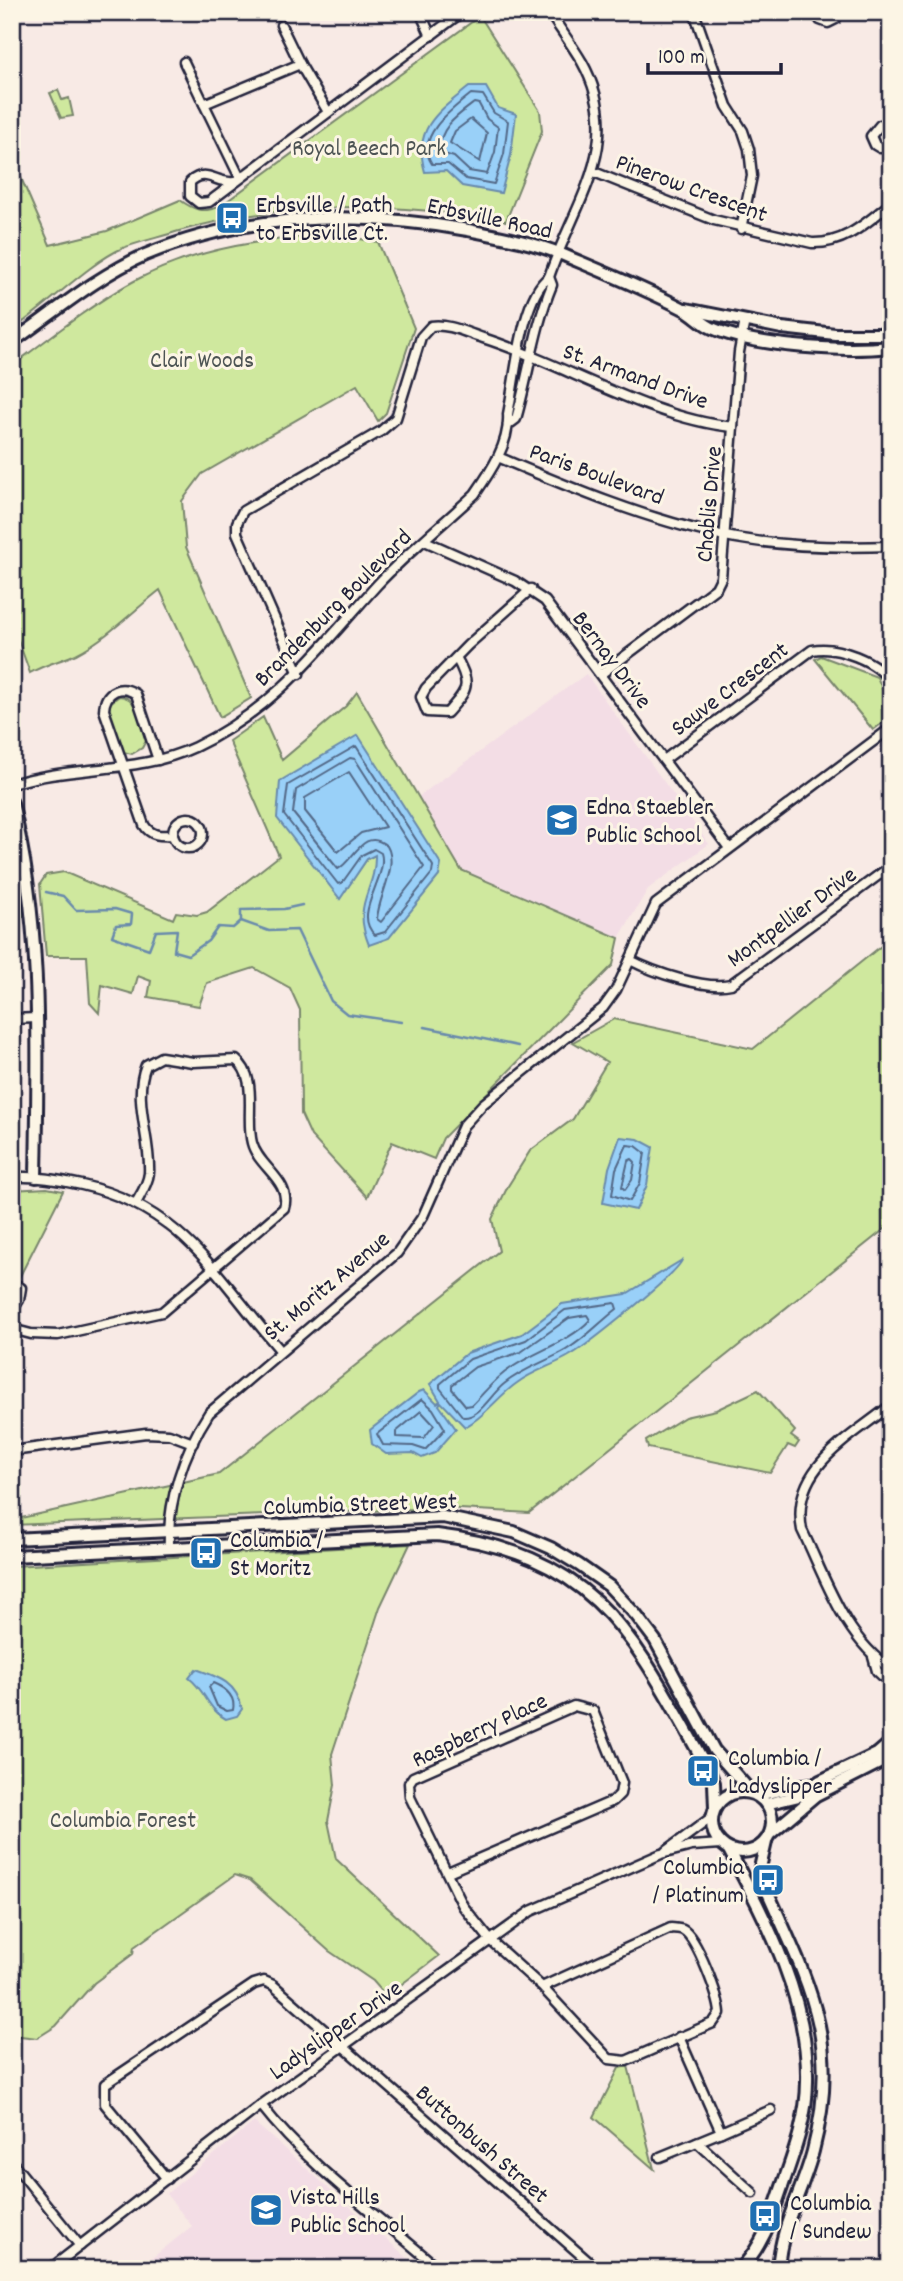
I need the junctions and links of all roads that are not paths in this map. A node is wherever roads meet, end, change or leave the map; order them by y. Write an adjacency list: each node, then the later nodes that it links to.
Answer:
1 (420, 12): 8 (street)
2 (462, 12): 8 (street)
3 (549, 12): 15 (street, Brandenburg Boulevard)
4 (694, 12): 18 (street)
5 (817, 12): 6 (street)
6 (839, 12)
7 (281, 25): 10 (street)
8 (431, 36): 12 (street)
9 (184, 62): 11 (street)
10 (300, 64): 11 (street); 12 (street)
11 (204, 104): 16 (street)
12 (328, 112): 16 (street)
13 (891, 128): 14 (street)
14 (890, 149)
15 (594, 172): 18 (street, Pinerow Crescent); 19 (street, Brandenburg Boulevard)
16 (237, 180): 16 (street)
17 (891, 203): 18 (street, Pinerow Crescent)
18 (741, 229)
19 (558, 252): 20 (main road, Erbsville Road); 24 (main road, Erbsville Road); 26 (street, Brandenburg Boulevard)
20 (684, 309): 21 (main road, Erbsville Road); 23 (main road, Erbsville Road)
21 (745, 320): 22 (main road, Erbsville Road); 23 (street, Chablis Drive)
22 (891, 334)
23 (742, 336): 25 (main road, Erbsville Road); 27 (street, Chablis Drive)
24 (12, 342)
25 (891, 347)
26 (526, 353): 27 (street, St. Armand Drive); 28 (street, Brandenburg Boulevard); 34 (street, St. Armand Drive)
27 (733, 427): 29 (street, Chablis Drive)
28 (498, 457): 29 (street, Paris Boulevard); 30 (street, Brandenburg Boulevard)
29 (724, 536): 31 (street, Paris Boulevard); 35 (street, Chablis Drive)
30 (425, 541): 32 (street, Bernay Drive); 34 (street, Brandenburg Boulevard)
31 (891, 545)
32 (531, 589): 33 (street); 35 (street, Bernay Drive)
33 (457, 659): 33 (street)
34 (299, 674): 38 (street, Brandenburg Boulevard)
35 (600, 674): 39 (street, Bernay Drive)
36 (891, 683): 39 (street, Sauve Crescent)
37 (891, 728): 44 (street)
38 (158, 760): 40 (street, Brandenburg Boulevard); 40 (street)
39 (664, 760): 44 (street, Bernay Drive)
40 (124, 765): 41 (street, Brandenburg Boulevard); 43 (street)
41 (12, 785)
42 (12, 803): 47 (main road)
43 (173, 835)
44 (729, 848): 46 (street, St. Moritz Avenue)
45 (891, 866): 46 (street, Montpellier Drive)
46 (630, 960): 56 (street, St. Moritz Avenue)
47 (37, 1018): 48 (street); 50 (main road)
48 (12, 1019)
49 (12, 1177): 50 (street)
50 (36, 1177): 51 (street)
51 (136, 1203): 52 (street); 52 (street)
52 (217, 1269): 55 (street); 56 (street)
53 (12, 1282): 54 (street)
54 (12, 1311)
55 (12, 1329)
56 (280, 1349): 58 (street, St. Moritz Avenue)
57 (891, 1405): 64 (street)
58 (192, 1443): 59 (street); 60 (street, St. Moritz Avenue)
59 (12, 1451)
60 (169, 1531): 61 (main road, Columbia Street West); 62 (street, St. Moritz Avenue); 70 (main road, Columbia Street West)
61 (12, 1539)
62 (169, 1549): 63 (main road, Columbia Street West); 72 (main road, Columbia Street West)
63 (12, 1556)
64 (873, 1657): 65 (street); 66 (street)
65 (891, 1670)
66 (891, 1684)
67 (891, 1742): 69 (main road)
68 (891, 1757): 73 (main road)
69 (820, 1781): 70 (main road); 71 (main road)
70 (754, 1794): 71 (main road); 72 (main road)
71 (766, 1804): 73 (main road)
72 (713, 1812): 74 (main road); 75 (street, Ladyslipper Drive)
73 (768, 1837): 74 (main road); 95 (main road)
74 (725, 1847): 75 (street, Ladyslipper Drive); 90 (main road)
75 (661, 1854): 77 (street, Ladyslipper Drive)
76 (448, 1872): 76 (street, Raspberry Place); 77 (street, Raspberry Place)
77 (491, 1941): 78 (street, Raspberry Place); 80 (street, Ladyslipper Drive)
78 (541, 1987): 79 (street, Raspberry Place); 79 (street, Raspberry Place)
79 (679, 2038): 83 (street)
80 (344, 2047): 81 (street, Ladyslipper Drive); 87 (street, Buttonbush Street); 93 (street, Buttonbush Street)
81 (261, 2105): 87 (street, Ladyslipper Drive); 92 (street)
82 (771, 2110): 83 (street)
83 (722, 2132): 84 (street)
84 (698, 2142): 85 (street); 88 (street)
85 (660, 2157)
86 (12, 2162): 89 (street)
87 (167, 2179): 89 (street, Ladyslipper Drive)
88 (753, 2193)
89 (80, 2246): 91 (street, Ladyslipper Drive)
90 (739, 2267): 94 (main road)
91 (50, 2269)
92 (439, 2269)
93 (597, 2269)
94 (764, 2269)
95 (778, 2269)

